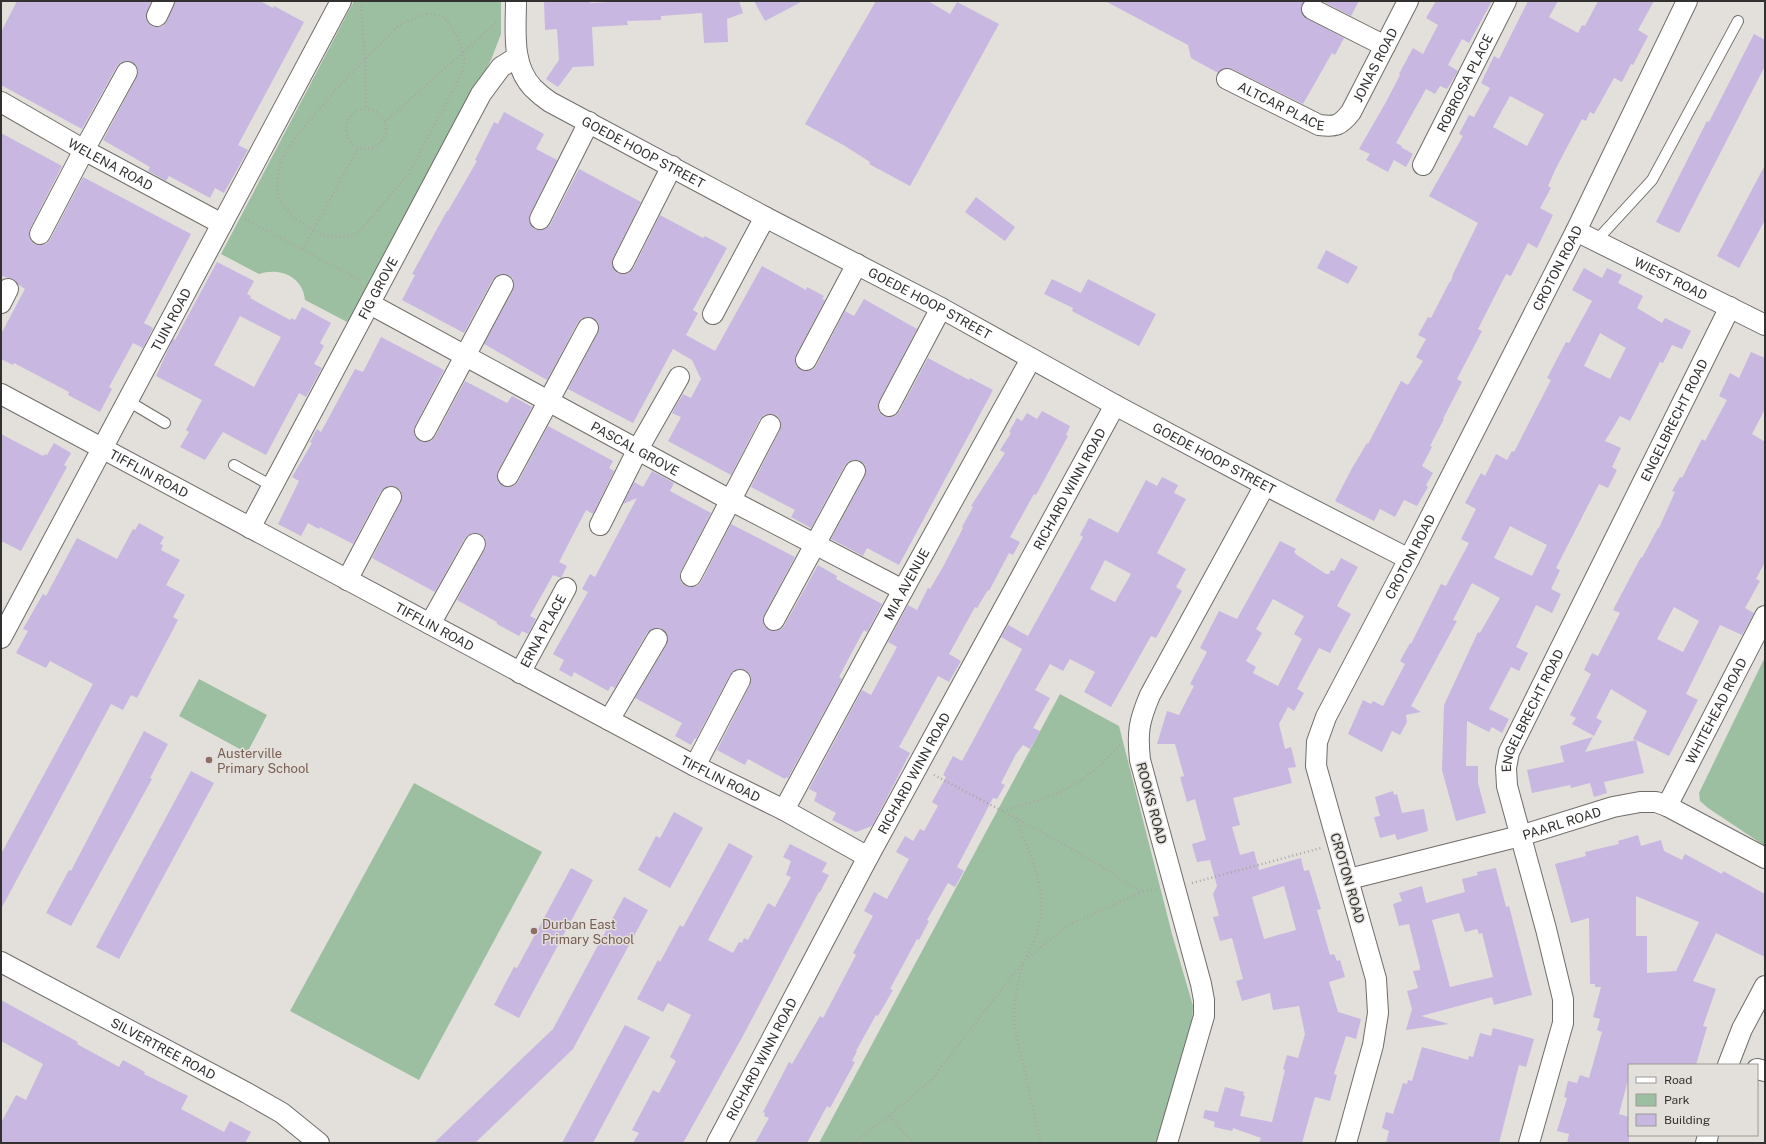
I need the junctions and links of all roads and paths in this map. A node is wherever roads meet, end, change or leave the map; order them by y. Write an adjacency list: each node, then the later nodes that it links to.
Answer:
1 (341, 1): 24 (street, TUIN ROAD)
2 (360, 1): 12 (path)
3 (1408, 1): 9 (street, JONAS ROAD)
4 (1506, 1): 22 (street, ROBROSA PLACE)
5 (1687, 1): 28 (street, CROTON ROAD)
6 (516, 3): 10 (path); 11 (street, GOEDE HOOP STREET)
7 (1312, 9): 9 (street)
8 (1738, 21): 30 (lane)
9 (1385, 46): 19 (street, JONAS ROAD)
10 (462, 54): 12 (path); 17 (path); 27 (path)
11 (517, 57): 18 (street, GOEDE HOOP STREET); 35 (street, FIG GROVE)
12 (365, 60): 16 (path); 27 (path)
13 (127, 72): 21 (street)
14 (1227, 79): 19 (street, ALTCAR PLACE)
15 (1, 102): 21 (street, WELENA ROAD)
16 (366, 109): 17 (path); 20 (path)
17 (385, 122): 20 (path)
18 (589, 122): 23 (street, GOEDE HOOP STREET); 26 (street)
19 (1339, 125)
20 (358, 148): 27 (path)
21 (84, 150): 24 (street, WELENA ROAD); 29 (street)
22 (1423, 165)
23 (672, 166): 25 (street, GOEDE HOOP STREET); 32 (street)
24 (225, 217): 31 (path); 46 (street, TUIN ROAD)
25 (765, 217): 33 (street, GOEDE HOOP STREET); 38 (street)
26 (540, 219)
27 (313, 230): 31 (path)
28 (1576, 232): 30 (street, WIEST ROAD); 66 (street, CROTON ROAD)
29 (40, 234)
30 (1596, 241): 36 (street, WIEST ROAD)
31 (303, 249): 35 (path)
32 (624, 263)
33 (857, 264): 37 (street, GOEDE HOOP STREET); 43 (street)
34 (503, 285): 41 (street)
35 (374, 297): 41 (street, PASCAL GROVE); 59 (street, FIG GROVE)
36 (1730, 307): 39 (street, WIEST ROAD); 86 (street, ENGELBRECHT ROAD)
37 (941, 308): 42 (street, GOEDE HOOP STREET); 49 (street)
38 (713, 314)
39 (1765, 325)
40 (588, 328): 47 (street)
41 (464, 356): 47 (street, PASCAL GROVE); 52 (street)
42 (1031, 359): 48 (street, GOEDE HOOP STREET); 70 (street, MIA AVENUE)
43 (806, 360)
44 (679, 378): 54 (street)
45 (1, 394): 53 (street, TIFFLIN ROAD)
46 (128, 401): 50 (lane); 53 (street, TUIN ROAD)
47 (549, 401): 54 (street, PASCAL GROVE); 57 (street)
48 (1115, 405): 58 (street, GOEDE HOOP STREET); 81 (street, RICHARD WINN ROAD)
49 (889, 406)
50 (165, 423)
51 (770, 425): 61 (street)
52 (425, 431)
53 (102, 449): 63 (street, TIFFLIN ROAD); 74 (street, TUIN ROAD)
54 (638, 449): 61 (street, PASCAL GROVE); 62 (street)
55 (234, 465): 59 (lane)
56 (855, 471): 65 (street)
57 (508, 476)
58 (1265, 485): 66 (street, GOEDE HOOP STREET); 79 (street, ROOKS ROAD)
59 (272, 486): 63 (street, FIG GROVE)
60 (391, 497): 68 (street)
61 (730, 500): 65 (street, PASCAL GROVE); 67 (street)
62 (600, 525)
63 (250, 528): 68 (street, TIFFLIN ROAD)
64 (475, 544): 73 (street)
65 (816, 544): 70 (street, PASCAL GROVE); 72 (street)
66 (1409, 559): 87 (street, CROTON ROAD)
67 (691, 576)
68 (347, 580): 73 (street, TIFFLIN ROAD)
69 (566, 588): 76 (street, ERNA PLACE)
70 (903, 590): 83 (street, MIA AVENUE)
71 (1765, 616): 82 (street, WHITEHEAD ROAD)
72 (774, 620)
73 (430, 624): 76 (street, TIFFLIN ROAD)
74 (1, 638)
75 (657, 639): 78 (street)
76 (520, 673): 78 (street, TIFFLIN ROAD)
77 (740, 680): 80 (street)
78 (609, 720): 80 (street, TIFFLIN ROAD)
79 (1140, 725): 84 (path); 91 (street, ROOKS ROAD)
80 (695, 766): 83 (street, TIFFLIN ROAD)
81 (918, 766): 84 (path); 88 (street, RICHARD WINN ROAD)
82 (1667, 806): 86 (street, PAARL ROAD); 89 (street, PAARL ROAD)
83 (784, 810): 88 (street, TIFFLIN ROAD)
84 (1003, 812): 85 (path)
85 (1016, 818): 92 (path); 94 (path)
86 (1520, 836): 90 (street, PAARL ROAD); 105 (street, ENGELBRECHT ROAD)
87 (1338, 843): 90 (street, CROTON ROAD); 91 (path)
88 (868, 857): 99 (street, RICHARD WINN ROAD)
89 (1765, 858)
90 (1349, 879): 104 (street, CROTON ROAD)
91 (1174, 885): 92 (path); 103 (street, ROOKS ROAD)
92 (1142, 892): 94 (path)
93 (1, 962): 98 (street, SILVERTREE ROAD)
94 (1024, 962): 97 (path); 102 (path)
95 (1765, 986): 96 (street)
96 (1733, 1064)
97 (890, 1116): 100 (path); 101 (path)
98 (319, 1143)
99 (717, 1143)
100 (854, 1143)
101 (913, 1143)
102 (1041, 1143)
103 (1167, 1143)
104 (1346, 1143)
105 (1529, 1143)

